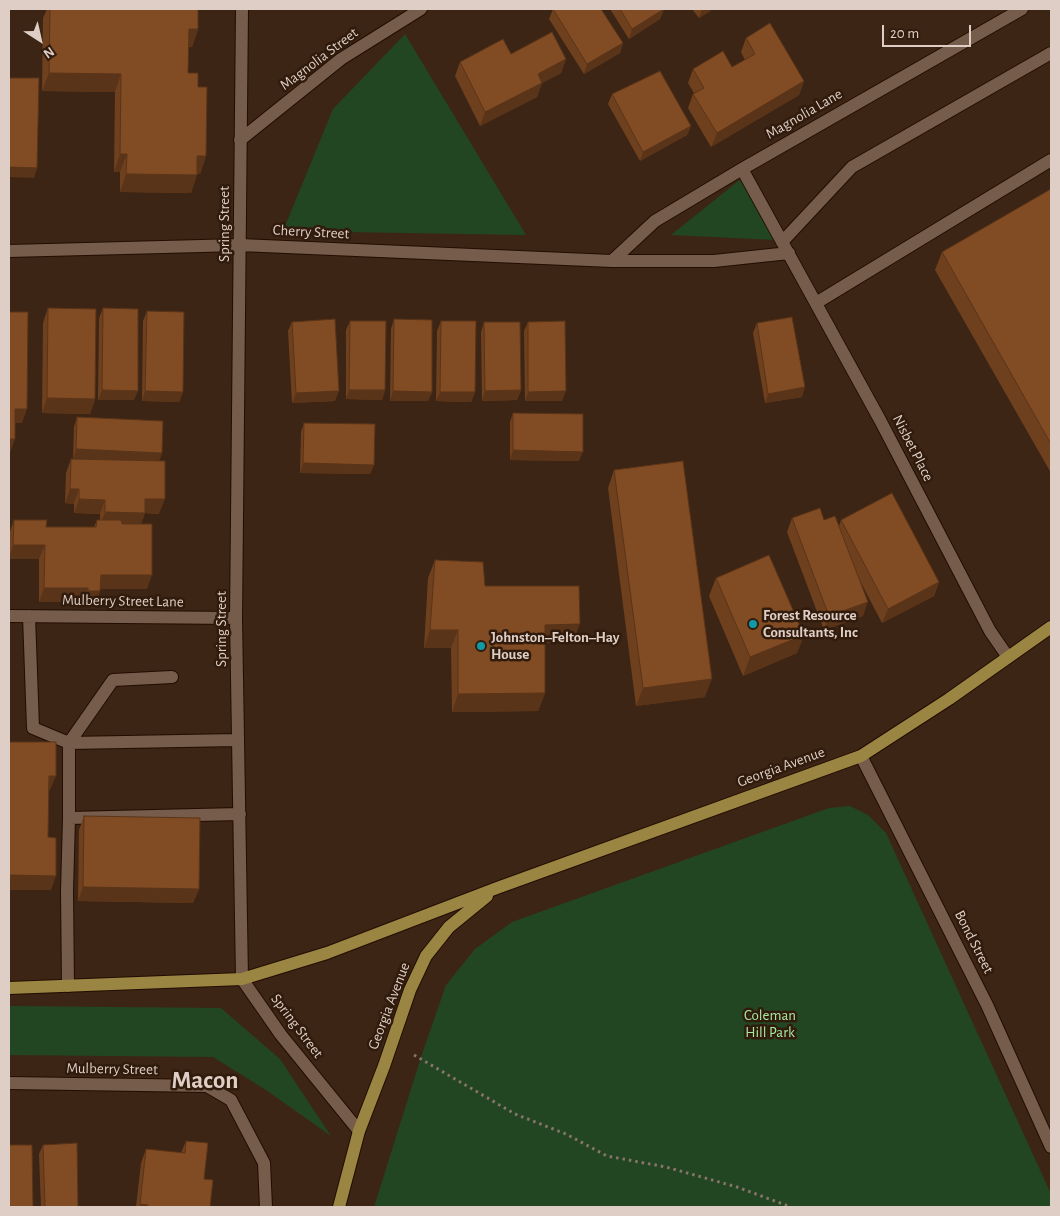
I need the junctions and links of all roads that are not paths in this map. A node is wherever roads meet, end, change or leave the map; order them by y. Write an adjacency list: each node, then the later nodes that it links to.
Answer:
1 (242, 9): 5 (street, Spring Street)
2 (421, 9): 5 (street, Magnolia Street)
3 (1022, 9): 7 (street, Magnolia Lane)
4 (1051, 53): 8 (street)
5 (240, 140): 9 (street, Spring Street)
6 (1051, 160): 13 (street)
7 (742, 169): 8 (street, Nisbet Place); 12 (street, Magnolia Lane)
8 (782, 242): 11 (street, Nisbet Place)
9 (240, 245): 10 (street, Cherry Street); 12 (street, Cherry Street); 16 (street, Spring Street)
10 (9, 251)
11 (789, 253): 12 (street); 13 (street, Nisbet Place)
12 (612, 262)
13 (816, 303): 18 (street, Nisbet Place)
14 (9, 616): 15 (street, Mulberry Street Lane)
15 (29, 616): 16 (street, Mulberry Street Lane); 21 (street)
16 (236, 618): 20 (street, Spring Street)
17 (1051, 627): 18 (main road, Georgia Avenue)
18 (1008, 657): 22 (main road, Georgia Avenue)
19 (172, 677): 21 (street)
20 (238, 740): 21 (street); 23 (street, Spring Street)
21 (69, 744): 24 (street)
22 (861, 756): 25 (main road, Georgia Avenue); 31 (street, Bond Street)
23 (240, 814): 24 (street); 26 (street, Spring Street)
24 (69, 818): 27 (street)
25 (497, 888): 26 (main road, Georgia Avenue); 30 (main road, Georgia Avenue)
26 (242, 979): 27 (main road); 30 (street, Spring Street)
27 (68, 986): 28 (main road)
28 (9, 988)
29 (9, 1083): 32 (street, Mulberry Street)
30 (358, 1131): 33 (main road)
31 (1051, 1147)
32 (266, 1207)
33 (339, 1207)

